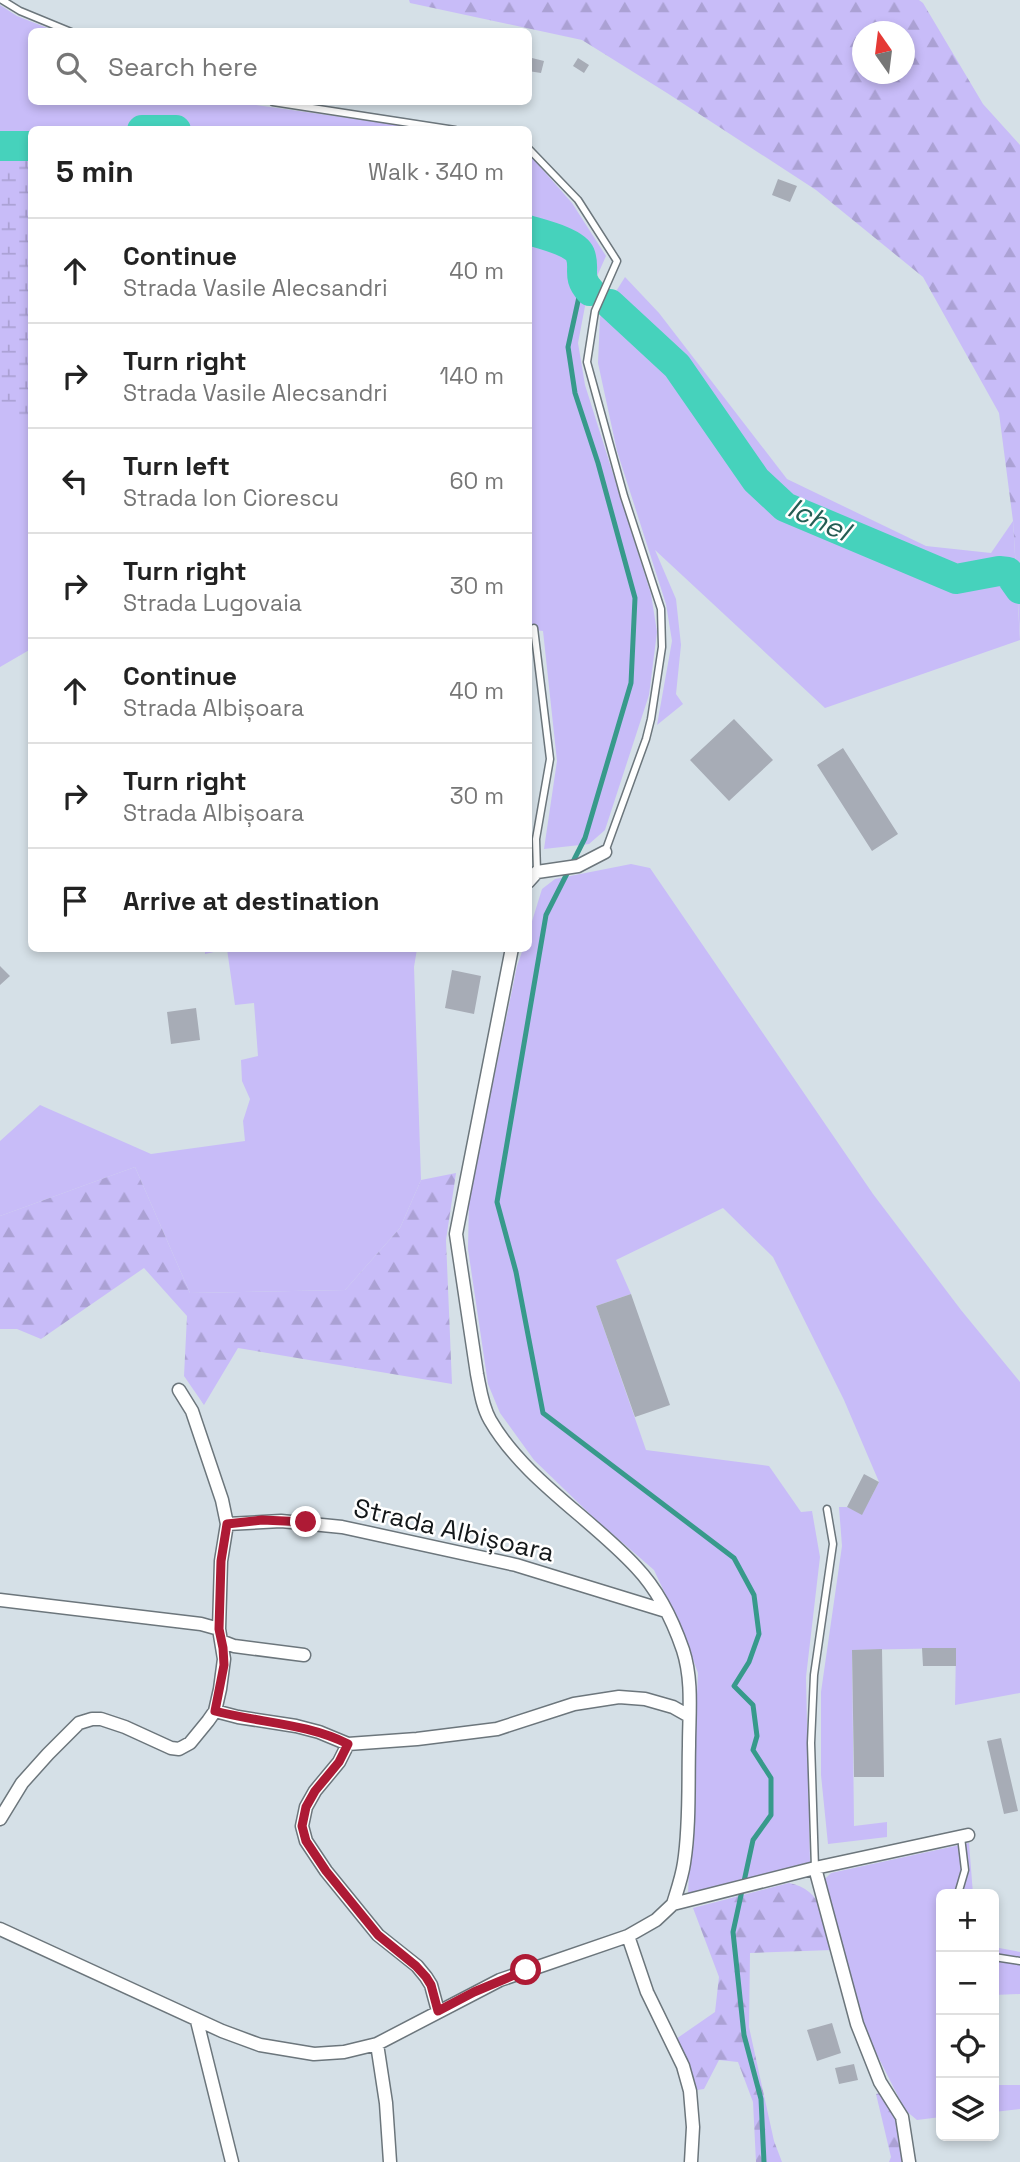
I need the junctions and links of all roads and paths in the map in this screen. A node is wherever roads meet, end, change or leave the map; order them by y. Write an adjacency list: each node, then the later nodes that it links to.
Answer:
1 (2, 0): 2 (lane)
2 (61, 28)
3 (292, 105): 4 (lane)
4 (429, 126)
5 (532, 152): 7 (lane)
6 (534, 628): 8 (lane)
7 (605, 852): 8 (street)
8 (533, 877)
9 (511, 952): 14 (street)
10 (179, 1390): 12 (street)
11 (827, 1509): 22 (lane)
12 (227, 1524): 14 (street, Strada Albișoara); 15 (street)
13 (0, 1600): 15 (street)
14 (666, 1611): 18 (street)
15 (220, 1635): 16 (street); 17 (street)
16 (304, 1655)
17 (215, 1711): 19 (street); 20 (street)
18 (689, 1716): 19 (street); 24 (street)
19 (348, 1744): 29 (street)
20 (0, 1819)
21 (965, 1836): 22 (street); 23 (lane)
22 (815, 1868): 24 (street); 35 (street)
23 (959, 1889)
24 (673, 1904): 26 (street)
25 (0, 1929): 30 (street)
26 (628, 1936): 29 (street); 34 (street)
27 (999, 1958): 28 (lane)
28 (1020, 1961)
29 (438, 2011): 31 (street)
30 (197, 2021): 31 (street); 32 (street)
31 (377, 2044): 33 (street)
32 (232, 2162)
33 (390, 2162)
34 (691, 2162)
35 (909, 2162)

